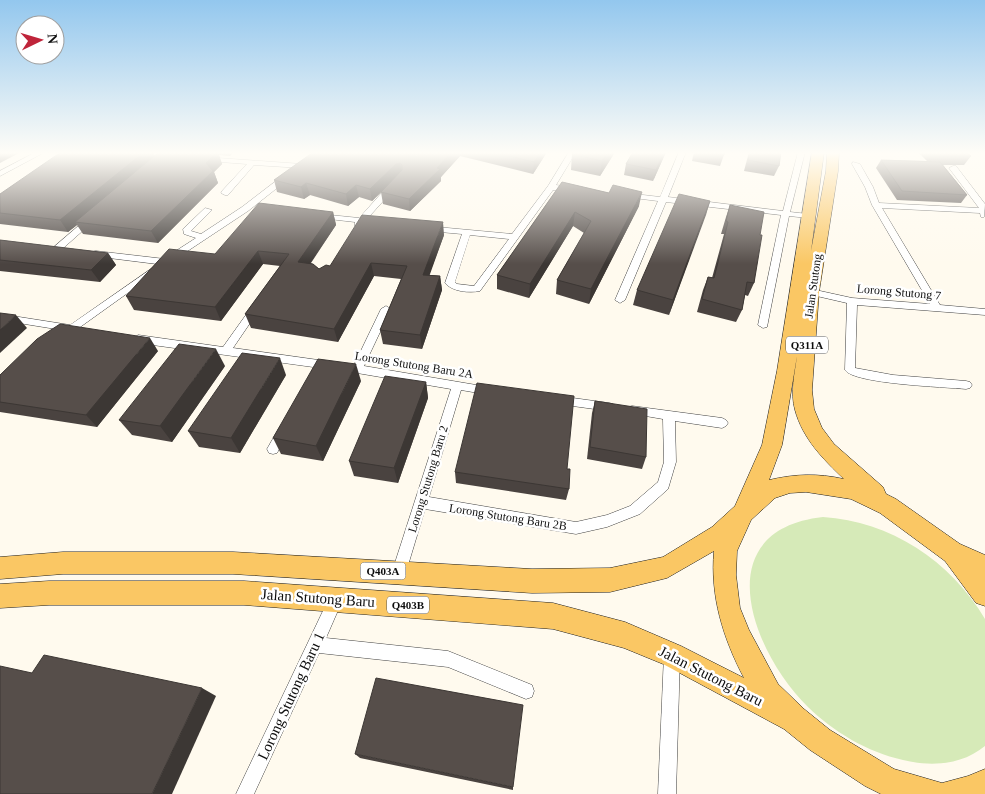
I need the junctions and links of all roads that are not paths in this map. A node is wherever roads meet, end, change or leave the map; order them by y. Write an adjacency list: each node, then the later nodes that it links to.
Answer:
1 (228, 189): 13 (street)
2 (272, 189): 17 (street)
3 (389, 189): 25 (street)
4 (550, 189): 31 (street)
5 (569, 189): 12 (street)
6 (666, 189): 15 (street)
7 (792, 189): 21 (street)
8 (812, 189): 24 (main road, Jalan Stutong)
9 (829, 189): 37 (main road, Jalan Stutong / Q311A)
10 (870, 189): 16 (street)
11 (969, 189): 22 (street)
12 (578, 190)
13 (225, 192)
14 (615, 194): 15 (street)
15 (662, 199): 21 (street); 38 (street)
16 (876, 205): 22 (street); 41 (street)
17 (245, 209): 19 (street); 30 (street)
18 (208, 210): 30 (street)
19 (254, 210)
20 (101, 212): 32 (street)
21 (786, 213): 24 (street); 45 (street)
22 (984, 213)
23 (312, 216): 25 (street)
24 (808, 216): 62 (main road, Jalan Stutong)
25 (360, 220): 26 (street); 28 (street)
26 (379, 222)
27 (418, 227): 29 (street)
28 (355, 229)
29 (467, 232): 31 (street); 31 (street)
30 (202, 237): 33 (street)
31 (515, 237)
32 (67, 250)
33 (182, 250): 35 (street); 36 (street)
34 (86, 252): 36 (street)
35 (199, 253)
36 (164, 262): 46 (street)
37 (811, 292): 40 (street, Lorong Stutong 7); 61 (main road, Jalan Stutong / Q311A)
38 (620, 300)
39 (260, 301): 50 (street)
40 (852, 301): 41 (street, Lorong Stutong 7); 52 (street)
41 (937, 308): 43 (street, Lorong Stutong 7)
42 (386, 309): 51 (street)
43 (985, 312)
44 (0, 317): 46 (street)
45 (763, 325)
46 (72, 329): 47 (street); 49 (street)
47 (91, 332)
48 (129, 338): 50 (street, Lorong Stutong Baru 2A)
49 (56, 340)
50 (226, 351): 51 (street, Lorong Stutong Baru 2A)
51 (357, 369): 53 (street, Lorong Stutong Baru 2A)
52 (966, 385)
53 (457, 386): 54 (street, Lorong Stutong Baru 2A); 60 (street, Lorong Stutong Baru 2)
54 (505, 393)
55 (544, 398): 56 (street)
56 (669, 415): 58 (street); 60 (street, Lorong Stutong Baru 2B)
57 (287, 423): 59 (street)
58 (722, 423)
59 (273, 449)
60 (421, 502): 66 (street, Lorong Stutong Baru 2)
61 (888, 506): 62 (main road); 63 (main road)
62 (744, 510): 66 (main road, Q403A); 73 (main road, Jalan Stutong)
63 (953, 553): 64 (main road); 67 (main road)
64 (985, 566)
65 (0, 568): 66 (main road, Q403A)
66 (399, 572)
67 (985, 594)
68 (0, 596): 69 (main road, Jalan Stutong Baru / Q403B)
69 (336, 599): 70 (street, Lorong Stutong Baru 1); 71 (main road, Jalan Stutong Baru / Q403B)
70 (315, 645): 72 (street); 76 (street, Lorong Stutong Baru 1)
71 (672, 655): 73 (main road, Jalan Stutong Baru / Q403B); 77 (street)
72 (526, 691)
73 (794, 719): 75 (main road, Jalan Stutong)
74 (985, 784): 79 (main road)
75 (897, 789): 78 (main road, Jalan Stutong)
76 (245, 794)
77 (667, 794)
78 (932, 794)
79 (953, 794)

